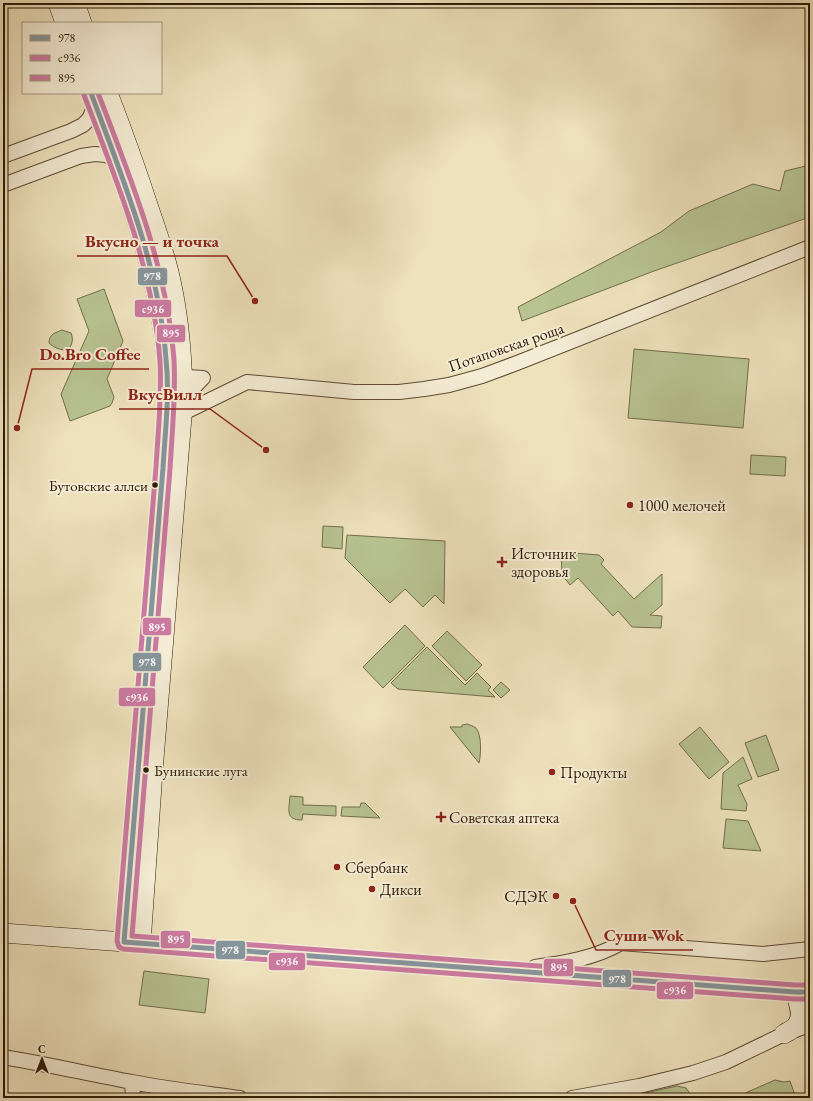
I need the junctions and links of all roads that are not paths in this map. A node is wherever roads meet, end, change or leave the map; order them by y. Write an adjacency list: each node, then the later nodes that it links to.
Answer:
1 (58, 3): 3 (main road)
2 (75, 3): 4 (main road)
3 (65, 22)
4 (82, 22)
5 (98, 95): 6 (street); 7 (main road); 10 (main road)
6 (3, 156)
7 (116, 160): 8 (street); 10 (main road)
8 (3, 185)
9 (810, 247): 10 (street, Потаповская роща)
10 (175, 376): 12 (main road)
11 (3, 933): 12 (main road)
12 (133, 943): 14 (main road)
13 (810, 949): 14 (street)
14 (501, 970): 15 (main road)
15 (802, 992): 17 (main road)
16 (810, 1025): 17 (street)
17 (784, 1034): 22 (street)
18 (3, 1057): 19 (street)
19 (132, 1082): 20 (street); 21 (street)
20 (133, 1098)
21 (240, 1098)
22 (572, 1098)

